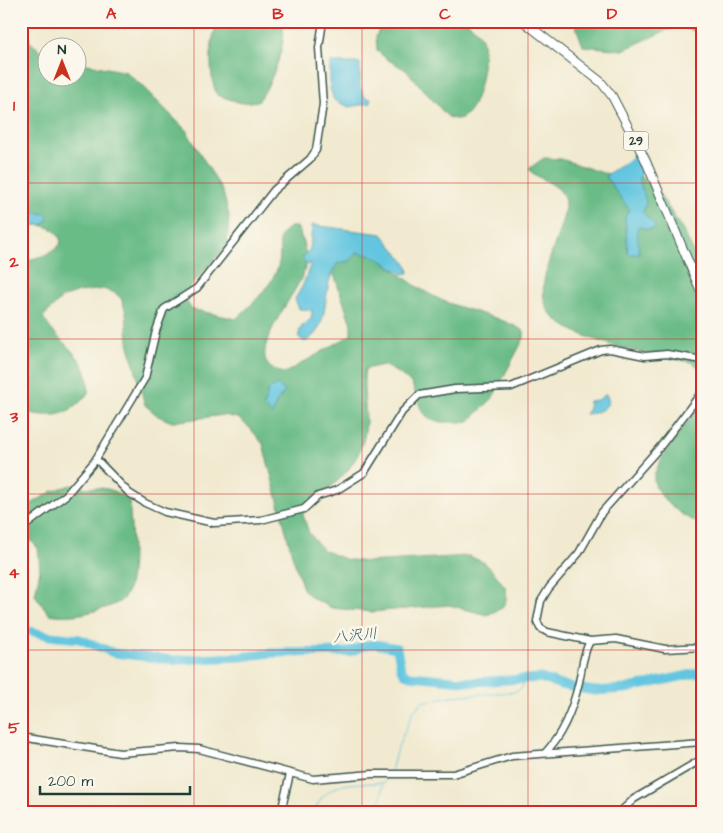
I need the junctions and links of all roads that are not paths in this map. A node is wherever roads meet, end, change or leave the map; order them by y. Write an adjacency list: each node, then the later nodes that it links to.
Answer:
1 (322, 21): 6 (street)
2 (523, 21): 3 (main road, 29)
3 (702, 294)
4 (702, 360): 6 (street)
5 (702, 392): 8 (street)
6 (96, 459): 7 (street)
7 (21, 529)
8 (590, 641): 9 (street); 12 (street)
9 (702, 647)
10 (21, 737): 14 (street)
11 (702, 742): 12 (street)
12 (545, 753): 14 (street)
13 (702, 759): 16 (street)
14 (290, 774): 15 (street)
15 (281, 812)
16 (620, 812)

